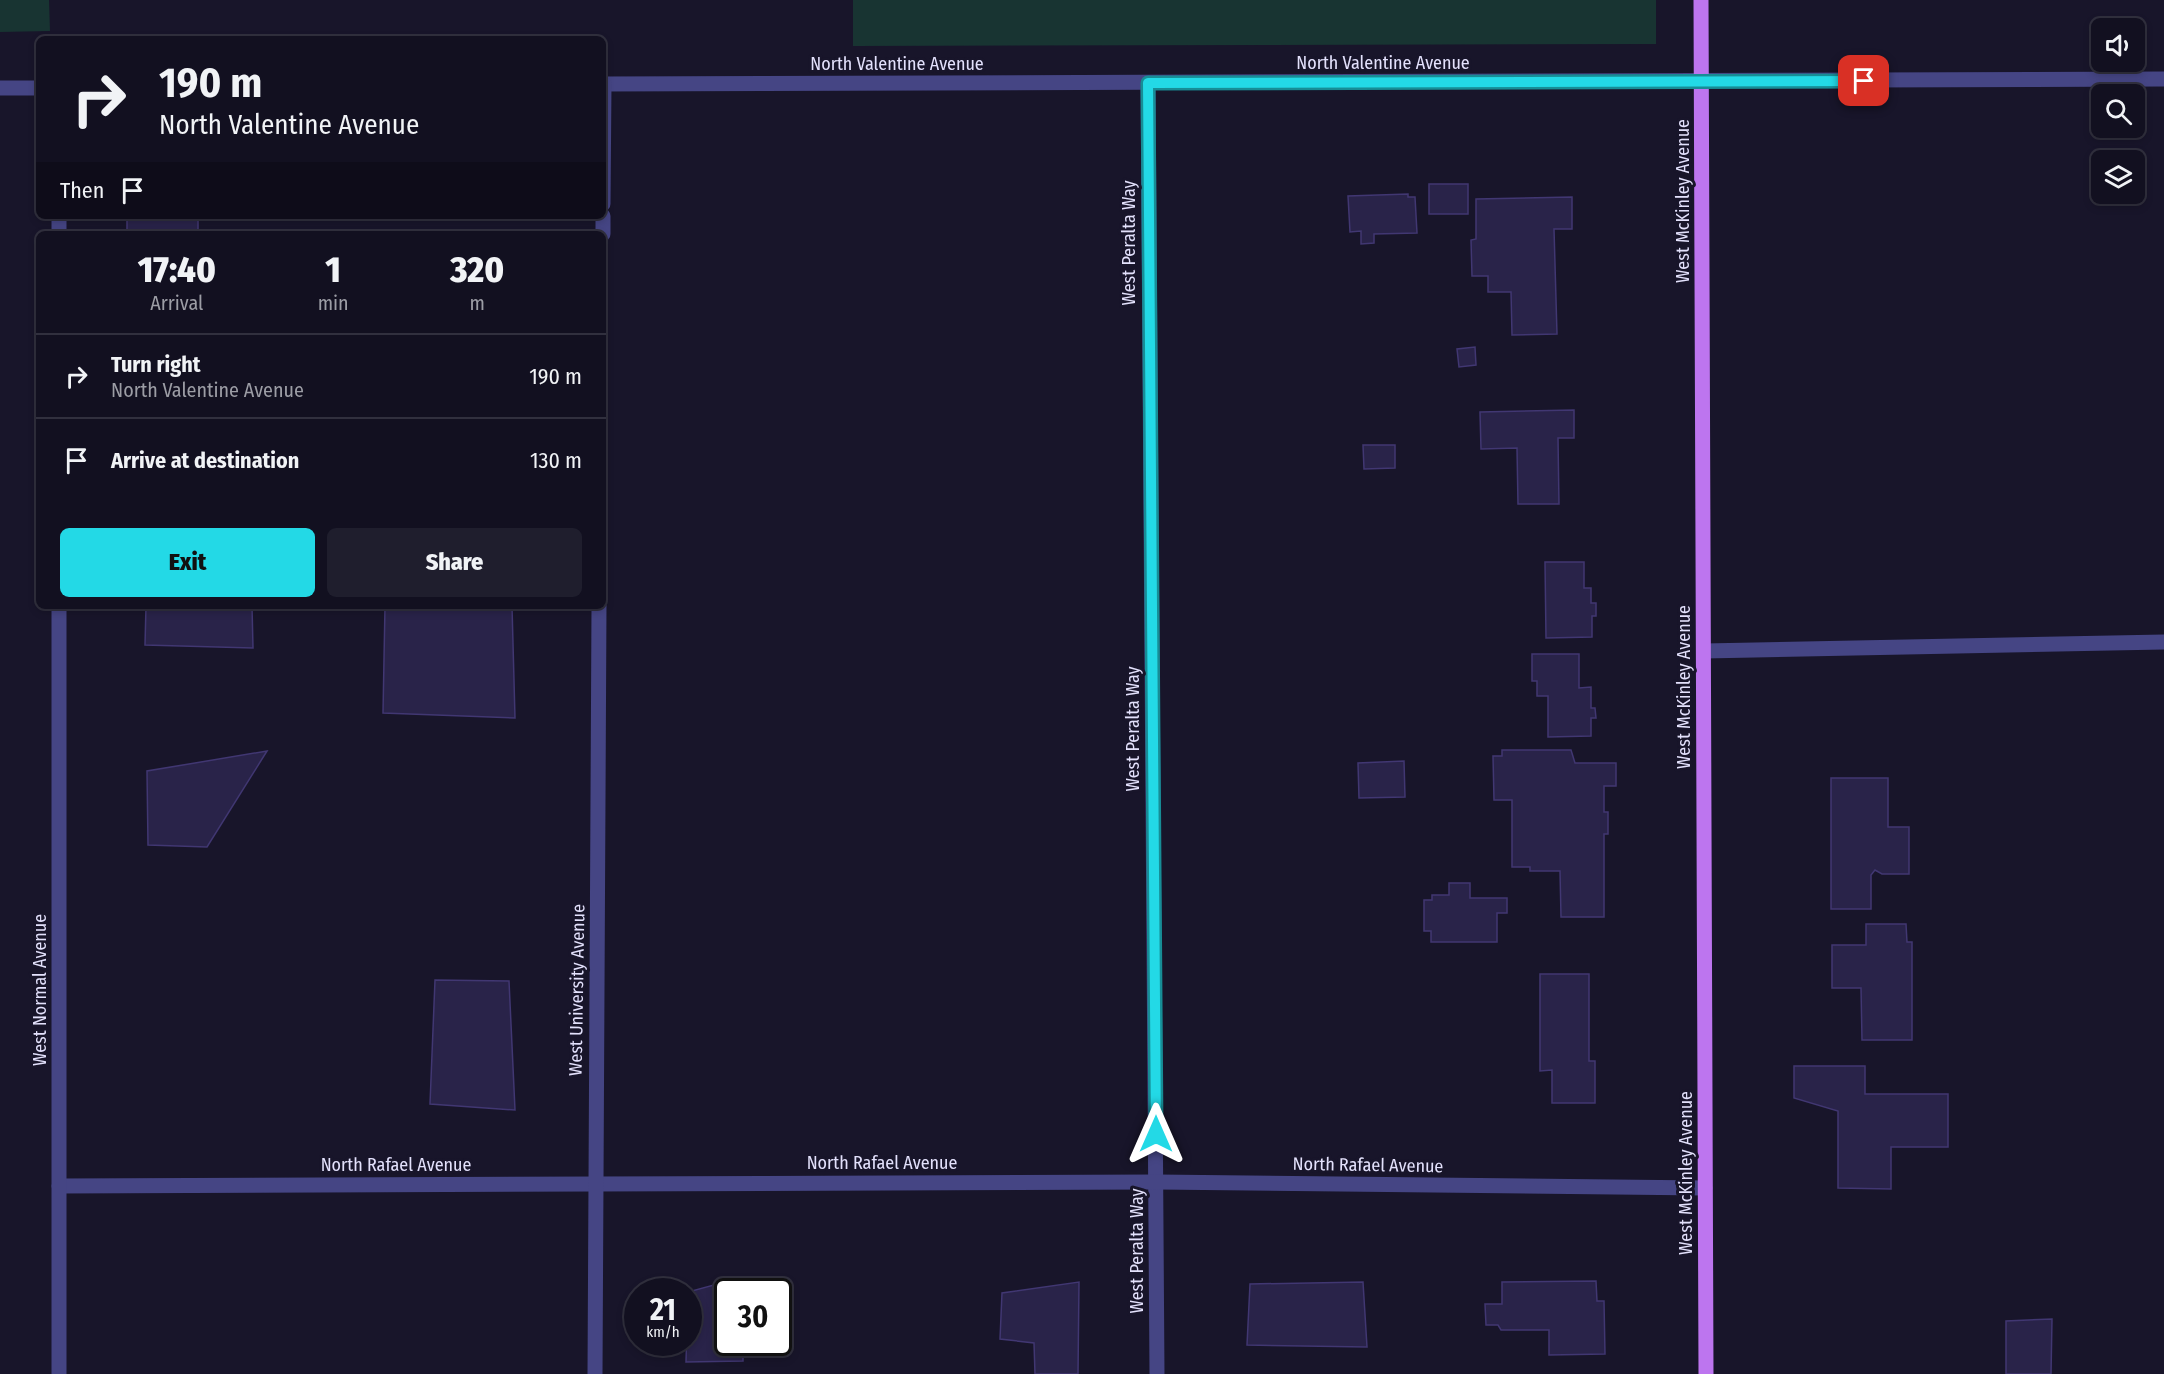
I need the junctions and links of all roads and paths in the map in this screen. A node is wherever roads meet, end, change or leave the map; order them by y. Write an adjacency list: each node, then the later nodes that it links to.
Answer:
1 (1701, 0): 3 (main road, West McKinley Avenue)
2 (2164, 79): 3 (street, North Valentine Avenue)
3 (1702, 82): 4 (street, North Valentine Avenue); 11 (main road, West McKinley Avenue)
4 (1148, 83): 5 (street, North Valentine Avenue); 12 (street, West Peralta Way)
5 (606, 84)
6 (0, 88): 7 (street)
7 (36, 88)
8 (59, 609): 14 (street, West Normal Avenue)
9 (599, 609): 13 (street, West University Avenue)
10 (2164, 642): 11 (street)
11 (1704, 651): 15 (main road, West McKinley Avenue)
12 (1157, 1182): 13 (street, North Rafael Avenue); 15 (street, North Rafael Avenue); 18 (street, West Peralta Way)
13 (594, 1183): 14 (street, North Rafael Avenue); 17 (street, West University Avenue)
14 (59, 1186): 16 (street, West Normal Avenue)
15 (1705, 1188): 19 (main road, West McKinley Avenue)
16 (59, 1374)
17 (595, 1374)
18 (1157, 1374)
19 (1706, 1374)

